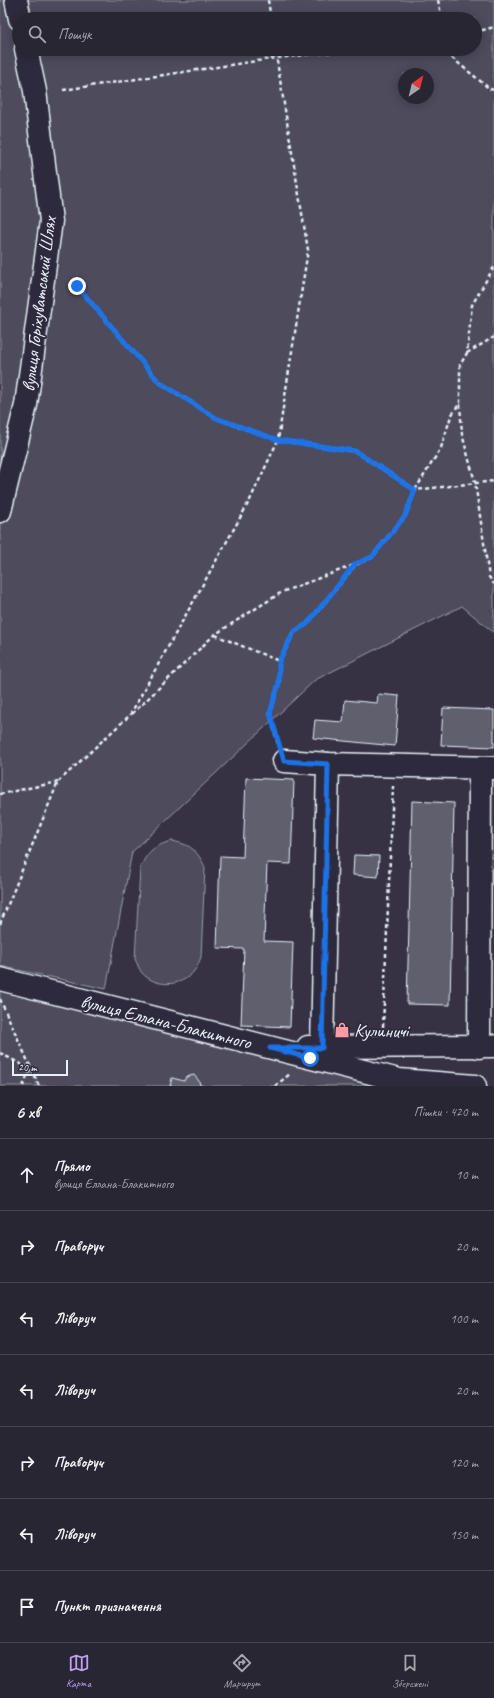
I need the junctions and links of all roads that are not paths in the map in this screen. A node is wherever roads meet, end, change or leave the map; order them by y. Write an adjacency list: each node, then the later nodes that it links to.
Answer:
1 (16, 0): 2 (street)
2 (19, 12)
3 (28, 56): 4 (street, вулиця Горіхуватський Шлях)
4 (0, 511)
5 (284, 761): 6 (street)
6 (328, 764): 7 (street); 11 (street)
7 (487, 768): 9 (street)
8 (0, 979): 10 (street, вулиця Еллана-Блакитного)
9 (486, 1047): 11 (street)
10 (270, 1048): 11 (street); 12 (street, вулиця Еллана-Блакитного)
11 (322, 1048)
12 (474, 1086)

